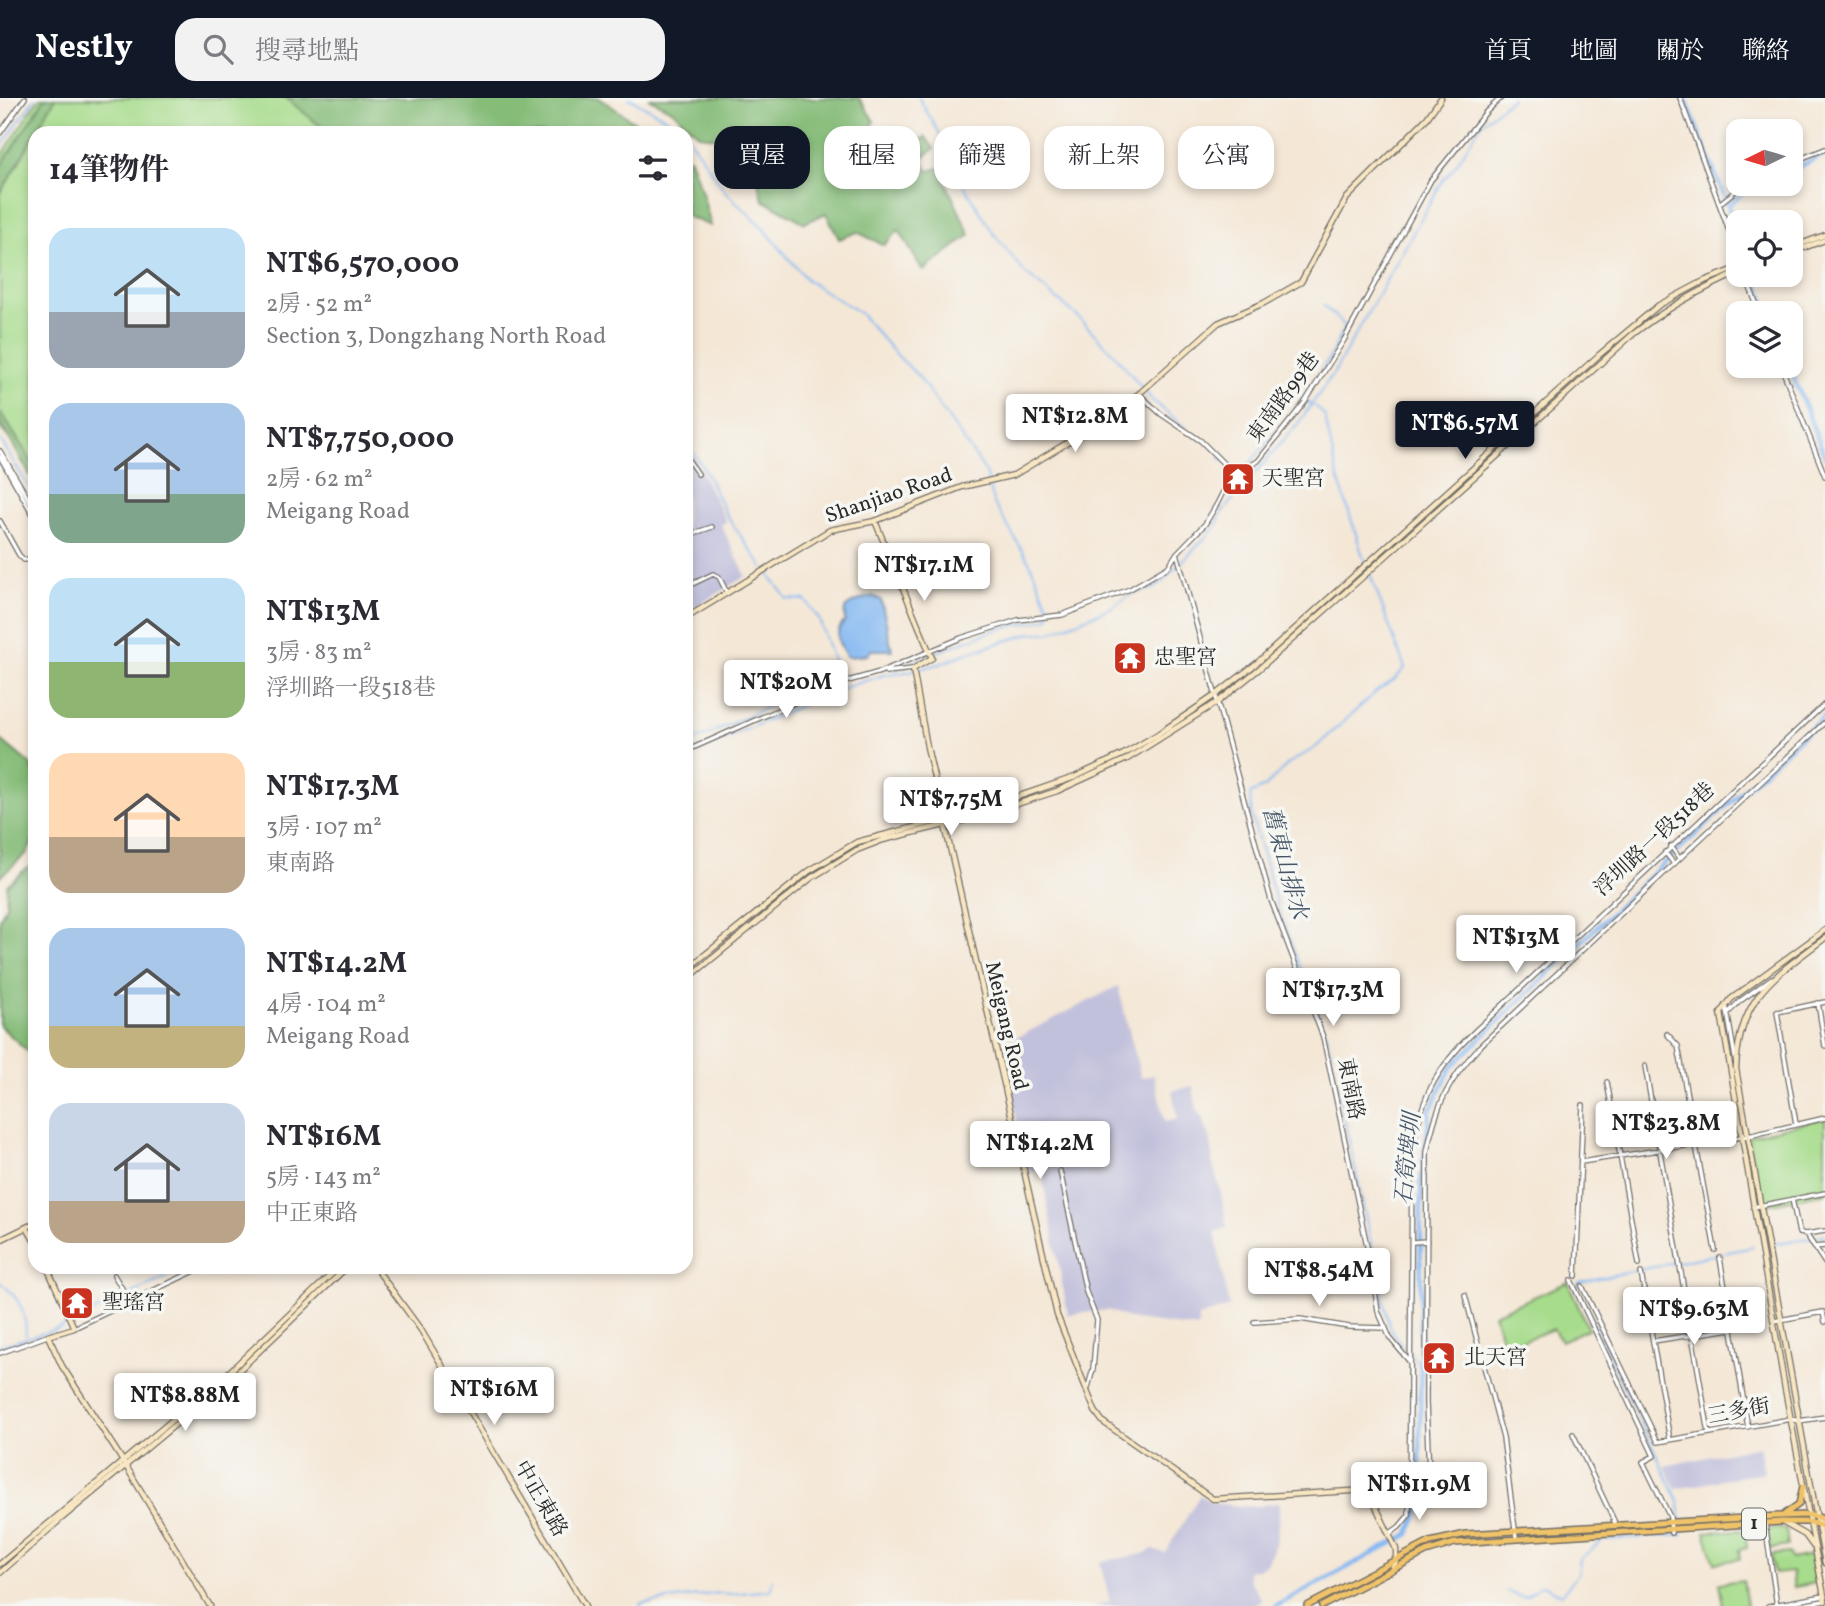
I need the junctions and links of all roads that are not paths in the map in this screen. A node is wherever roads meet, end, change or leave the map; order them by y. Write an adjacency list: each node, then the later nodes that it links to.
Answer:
1 (25, 98): 5 (street)
2 (1441, 98): 16 (street, Shanjiao Road)
3 (1501, 98): 20 (street, 東南路99巷)
4 (1680, 98): 9 (street)
5 (0, 133)
6 (1825, 149): 7 (street)
7 (1803, 158)
8 (1728, 196): 9 (street)
9 (1719, 204): 10 (street)
10 (1726, 223)
11 (1825, 237): 12 (street)
12 (1803, 245)
13 (1726, 275): 37 (street)
14 (1726, 277): 38 (street)
15 (1786, 378): 22 (street)
16 (1140, 393): 20 (street); 26 (street, Shanjiao Road)
17 (0, 451): 23 (street)
18 (0, 457): 24 (street)
19 (693, 467): 21 (street)
20 (1231, 471): 29 (street)
21 (698, 474)
22 (1825, 476)
23 (28, 498)
24 (28, 506)
25 (0, 521): 30 (street)
26 (876, 521): 32 (street, Shanjiao Road); 34 (street)
27 (712, 527): 28 (street)
28 (693, 534)
29 (1177, 554): 34 (street); 37 (street, 東南路)
30 (28, 560)
31 (693, 584): 32 (street)
32 (727, 593): 33 (street)
33 (693, 614)
34 (931, 652): 35 (street); 36 (street)
35 (913, 671): 36 (street); 42 (street, Meigang Road)
36 (880, 672): 41 (street)
37 (1217, 694): 38 (street, 東南路); 42 (street)
38 (1219, 701): 43 (street); 107 (street, 東南路)
39 (1825, 704): 44 (street, 浮圳路一段518巷)
40 (1825, 722): 46 (street)
41 (693, 748)
42 (944, 819): 43 (street, Meigang Road); 50 (street)
43 (945, 825): 52 (street); 114 (street, Meigang Road)
44 (1671, 846): 45 (street, 浮圳路一段518巷); 46 (street)
45 (1665, 852): 47 (street); 83 (street, 浮圳路一段518巷)
46 (1679, 858): 47 (street)
47 (1674, 864): 82 (street)
48 (1825, 930): 57 (street)
49 (1825, 938): 54 (street)
50 (698, 960): 51 (street); 52 (street)
51 (693, 965)
52 (703, 966): 53 (street)
53 (693, 974)
54 (1774, 977): 58 (street); 62 (street)
55 (1825, 1002): 56 (street)
56 (1818, 1003): 60 (street); 66 (street)
57 (1726, 1004): 58 (street); 67 (street)
58 (1728, 1014): 62 (street)
59 (1667, 1034): 69 (street)
60 (1825, 1046)
61 (1645, 1066): 70 (street)
62 (1737, 1069): 68 (street)
63 (1607, 1082): 71 (street)
64 (1583, 1105): 72 (street)
65 (1825, 1118): 66 (street)
66 (1796, 1124): 68 (street)
67 (1741, 1136): 68 (street); 69 (street); 77 (street)
68 (1748, 1136): 76 (street)
69 (1697, 1143): 70 (street); 86 (street)
70 (1659, 1150): 71 (street); 109 (street)
71 (1621, 1155): 72 (street); 89 (street)
72 (1581, 1162): 97 (street)
73 (1060, 1171): 114 (street)
74 (1825, 1194): 75 (street)
75 (1792, 1199): 76 (street); 80 (street)
76 (1761, 1206): 77 (street); 103 (street)
77 (1753, 1207): 102 (street)
78 (27, 1228): 81 (street)
79 (1825, 1231): 80 (street)
80 (1808, 1236): 84 (street)
81 (0, 1240)
82 (1427, 1241): 83 (street); 125 (street)
83 (1412, 1242): 113 (street, 浮圳路一段518巷)
84 (1814, 1247): 85 (street); 88 (street)
85 (1825, 1247)
86 (1715, 1250)
87 (1720, 1258): 108 (street)
88 (1825, 1263)
89 (1639, 1264)
90 (1641, 1273): 111 (street)
91 (50, 1274): 106 (street)
92 (188, 1274): 106 (street)
93 (332, 1274): 122 (street)
94 (340, 1274): 122 (street)
95 (380, 1274): 148 (street, 中正東路)
96 (114, 1275): 100 (street)
97 (1576, 1276)
98 (1571, 1280): 132 (street)
99 (1582, 1286): 121 (street, 三多街)
100 (124, 1292)
101 (1465, 1295): 137 (street)
102 (1773, 1321): 103 (street); 116 (street)
103 (1782, 1321): 105 (street); 117 (street)
104 (1254, 1322): 107 (street)
105 (1825, 1322)
106 (74, 1328): 110 (street)
107 (1386, 1328): 113 (street, 東南路)
108 (1731, 1329): 109 (street); 118 (street)
109 (1692, 1335): 111 (street); 119 (street)
110 (48, 1336): 112 (street); 122 (street)
111 (1653, 1341): 121 (street)
112 (0, 1353)
113 (1410, 1363): 124 (street, 浮圳路一段518巷)
114 (1087, 1393): 126 (street, Meigang Road)
115 (1825, 1417): 117 (street, 三多街)
116 (1791, 1419): 117 (street, 三多街); 118 (street, 三多街); 123 (street)
117 (1799, 1421): 128 (street)
118 (1748, 1427): 119 (street, 三多街)
119 (1709, 1433): 121 (street, 三多街)
120 (1573, 1434): 135 (street)
121 (1670, 1440)
122 (124, 1464): 142 (street); 144 (street); 147 (street)
123 (1802, 1486): 129 (street); 130 (main road)
124 (1410, 1488): 125 (street); 126 (street); 138 (street, 浮圳路一段518巷)
125 (1428, 1489): 127 (street)
126 (1368, 1490): 138 (street)
127 (1425, 1505)
128 (1816, 1516): 129 (main road, 1); 131 (main road, 1); 134 (street)
129 (1809, 1518): 130 (main road, 1); 134 (main road, 1); 139 (street)
130 (1781, 1519): 132 (main road, 1); 133 (main road, 1); 139 (street)
131 (1825, 1521): 134 (main road, 1)
132 (1670, 1522): 135 (main road, 1); 136 (street)
133 (1765, 1523): 136 (main road, 1); 146 (street)
134 (1818, 1524): 141 (street)
135 (1616, 1525): 137 (main road, 1)
136 (1670, 1532): 137 (main road, 1)
137 (1516, 1534): 140 (main road, 1); 143 (main road, 1)
138 (1389, 1537): 140 (street)
139 (1817, 1558): 145 (street)
140 (1396, 1561): 143 (street); 149 (main road, 1)
141 (1825, 1563)
142 (0, 1564)
143 (1390, 1572): 150 (main road, 1)
144 (0, 1573)
145 (1825, 1599): 146 (street); 152 (street)
146 (1777, 1605): 151 (street)
147 (210, 1606)
148 (585, 1606)
149 (1307, 1606)
150 (1322, 1606)
151 (1768, 1606)
152 (1795, 1606)

